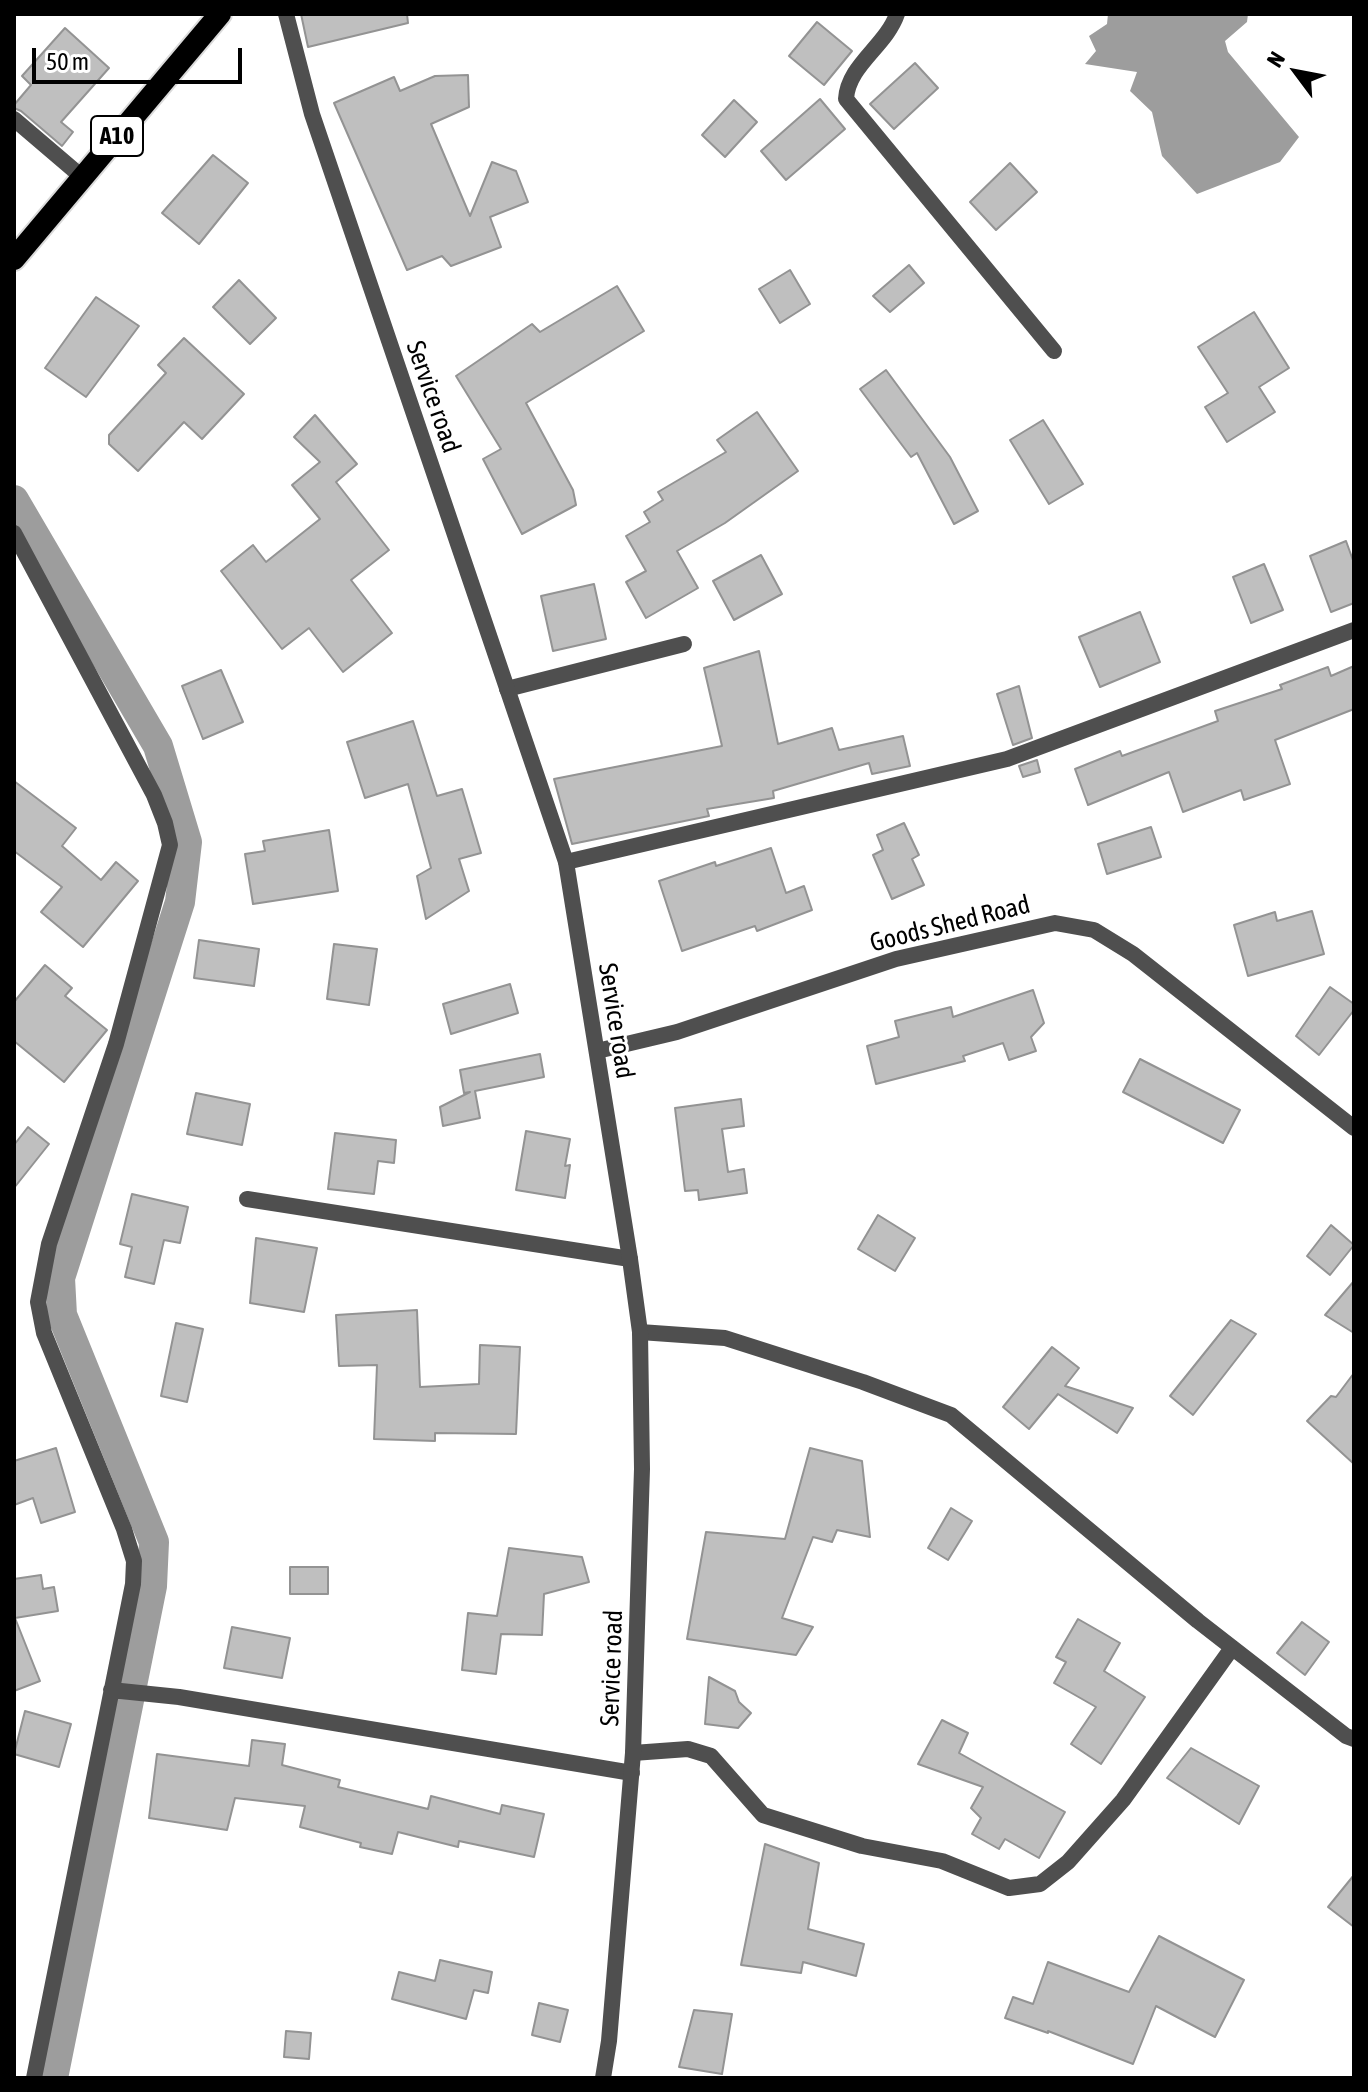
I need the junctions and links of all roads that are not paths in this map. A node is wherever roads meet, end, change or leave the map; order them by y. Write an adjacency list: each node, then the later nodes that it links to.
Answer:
1 (220, 14): 5 (highway, A10)
2 (286, 14): 11 (street, Service road)
3 (897, 14): 7 (street)
4 (14, 119): 5 (street)
5 (82, 177): 6 (highway, A10)
6 (14, 259)
7 (1054, 351)
8 (14, 533): 19 (street)
9 (1354, 630): 12 (street)
10 (684, 644): 11 (street)
11 (507, 689): 12 (street, Service road)
12 (566, 862): 13 (street, Service road)
13 (597, 1051): 14 (street, Goods Shed Road); 16 (street, Service road)
14 (1353, 1126)
15 (247, 1199): 16 (street)
16 (630, 1259): 17 (street, Service road)
17 (640, 1332): 18 (street); 21 (street, Service road)
18 (1232, 1648): 20 (street); 21 (street)
19 (114, 1690): 22 (street); 23 (street)
20 (1354, 1739)
21 (633, 1753): 22 (street, Service road)
22 (632, 1773): 24 (street, Service road)
23 (34, 2078)
24 (603, 2078)

